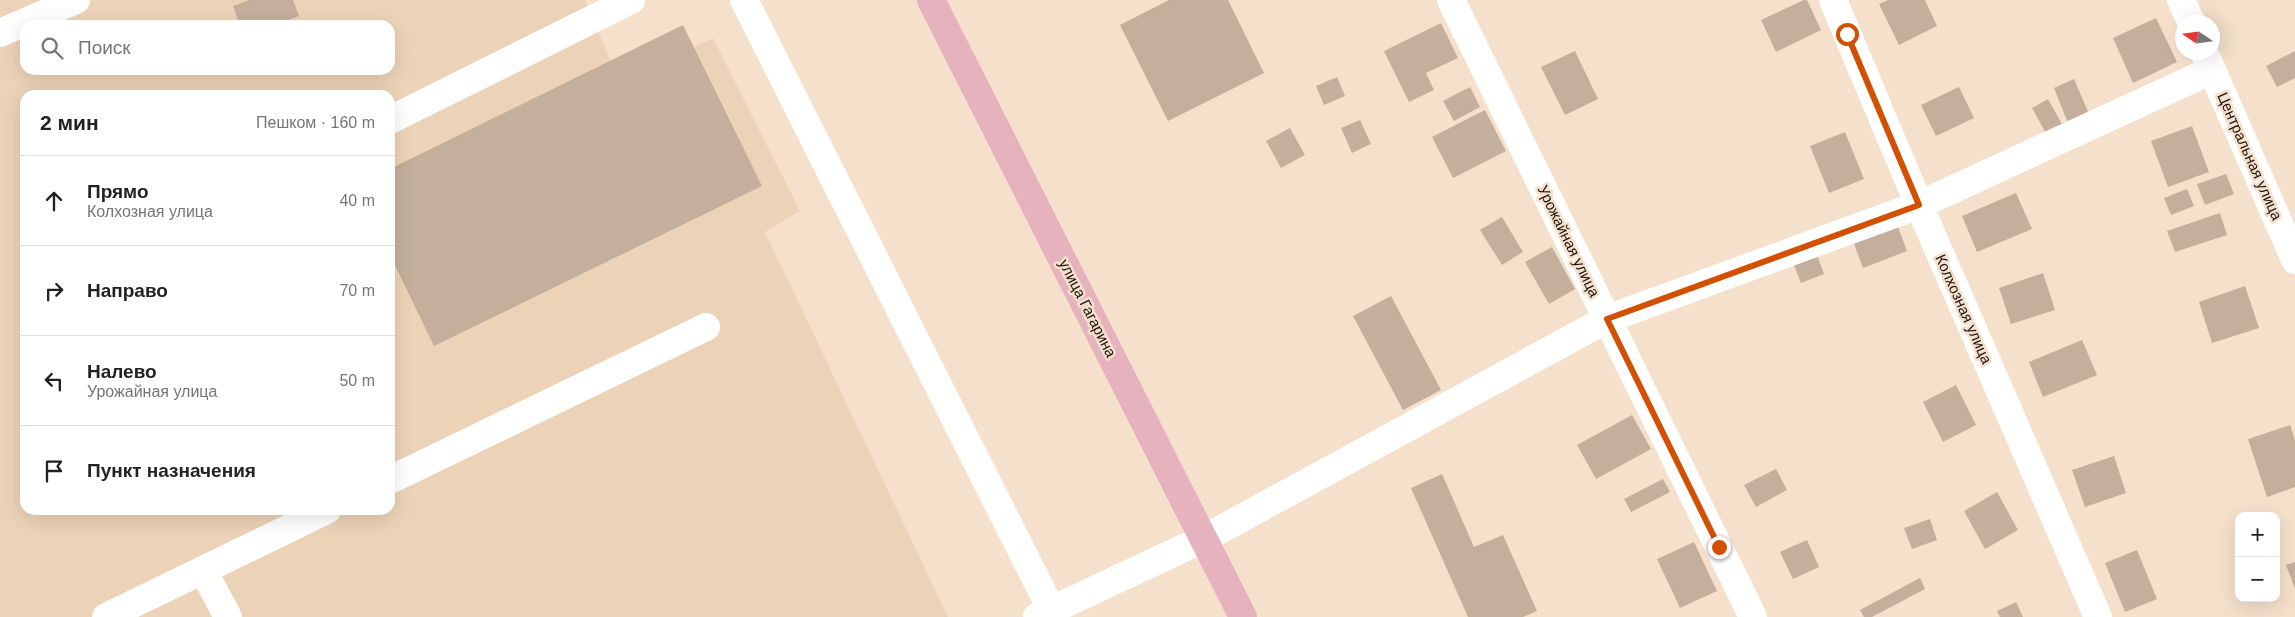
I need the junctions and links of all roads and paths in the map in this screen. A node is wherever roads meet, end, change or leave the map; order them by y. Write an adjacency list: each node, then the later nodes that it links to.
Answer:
1 (76, 0): 9 (street)
2 (631, 0): 13 (street)
3 (744, 0): 22 (street)
4 (931, 0): 20 (main road, улица Гагарина)
5 (1451, 0): 16 (street, Урожайная улица)
6 (1833, 0): 14 (street, Колхозная улица)
7 (2181, 0): 8 (street)
8 (2188, 15)
9 (30, 20)
10 (20, 24): 11 (street)
11 (0, 33)
12 (2208, 61): 14 (street); 15 (street, Центральная улица)
13 (395, 118)
14 (1919, 205): 16 (street); 27 (street, Колхозная улица)
15 (2295, 260)
16 (1607, 319): 20 (street); 26 (street, Урожайная улица)
17 (706, 326): 18 (street)
18 (395, 478)
19 (317, 515): 21 (street)
20 (1205, 538): 22 (street); 25 (main road, улица Гагарина)
21 (203, 570): 23 (street); 24 (street)
22 (1044, 613)
23 (106, 617)
24 (228, 617)
25 (1244, 617)
26 (1754, 617)
27 (2098, 617)

